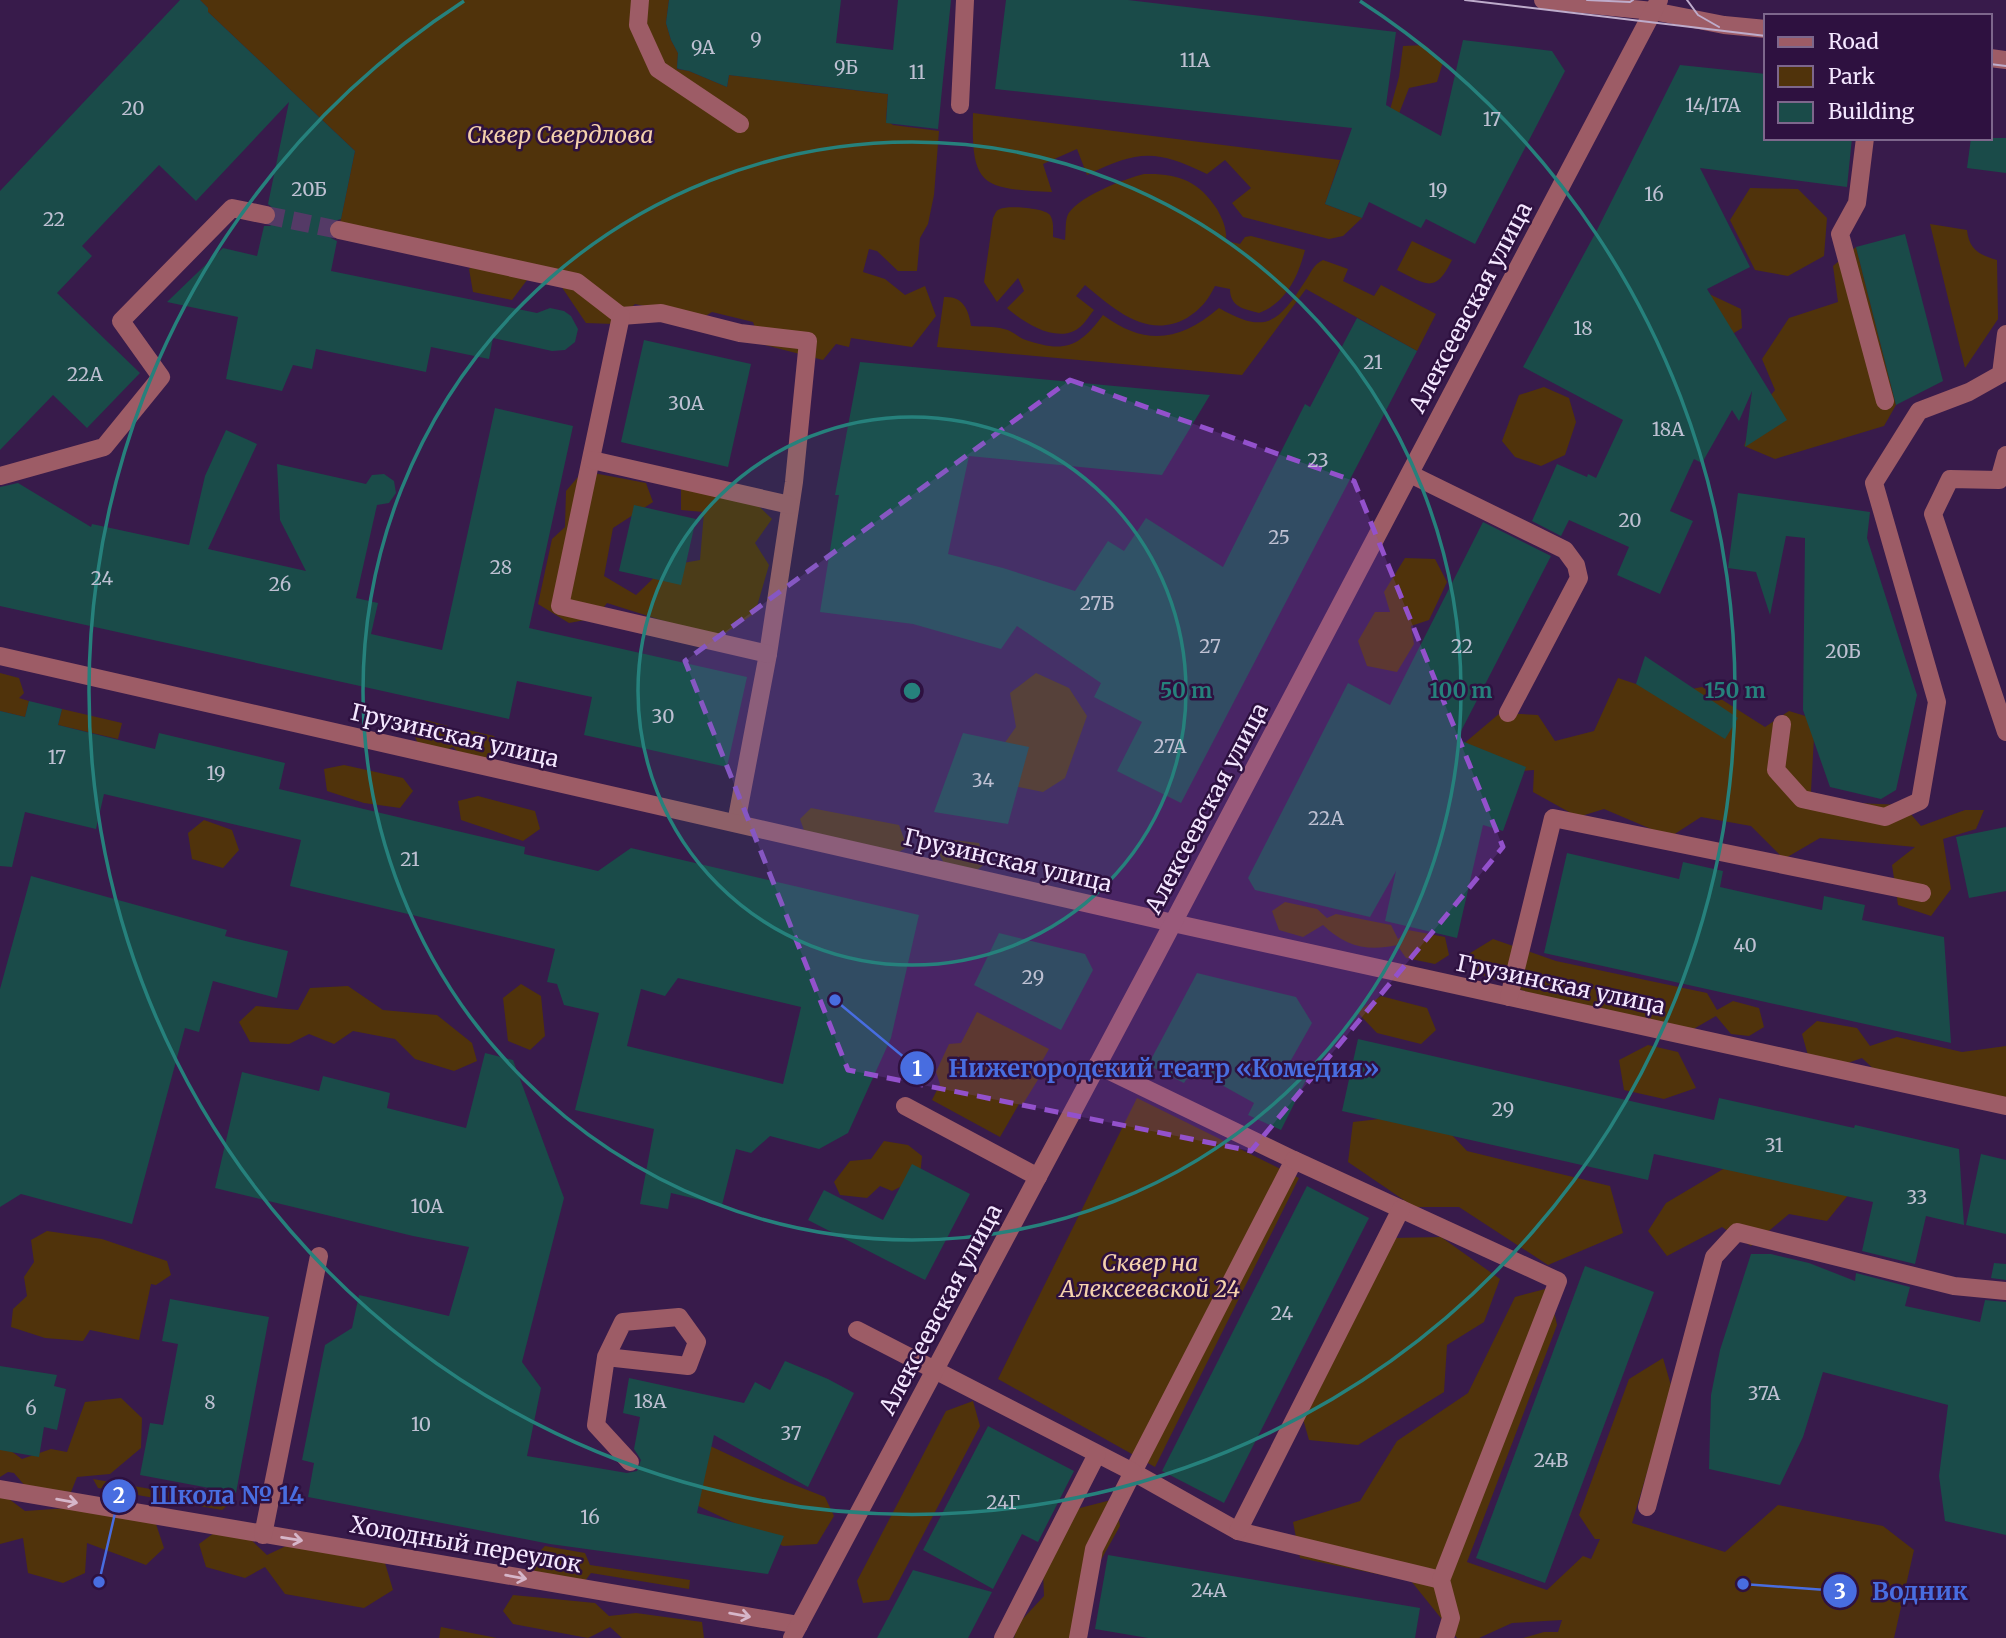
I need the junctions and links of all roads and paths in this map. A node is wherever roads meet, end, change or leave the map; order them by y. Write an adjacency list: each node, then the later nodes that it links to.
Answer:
1 (640, 0): 7 (street)
2 (965, 0): 6 (street)
3 (1543, 0): 4 (street)
4 (1656, 6): 5 (street); 16 (street, Алексеевская улица)
5 (1764, 29)
6 (960, 105)
7 (740, 124)
8 (1865, 140): 13 (street)
9 (266, 215): 17 (street)
10 (339, 230): 11 (street)
11 (621, 316): 15 (street); 19 (street)
12 (2006, 334): 23 (street)
13 (1885, 401)
14 (2006, 455): 18 (street)
15 (592, 460): 19 (street); 20 (street)
16 (1410, 474): 22 (street); 27 (street, Алексеевская улица)
17 (0, 476)
18 (2003, 481): 24 (street)
19 (790, 505): 20 (street)
20 (768, 654): 25 (street)
21 (0, 656): 25 (street, Грузинская улица)
22 (1508, 713)
23 (1782, 724)
24 (2006, 732)
25 (736, 822): 27 (street, Грузинская улица)
26 (1922, 893): 28 (street)
27 (1172, 923): 28 (street, Грузинская улица); 29 (street, Алексеевская улица)
28 (1509, 997): 31 (street, Грузинская улица)
29 (1097, 1065): 32 (street); 33 (street, Алексеевская улица)
30 (905, 1106): 33 (street)
31 (2006, 1106)
32 (1294, 1160): 34 (street); 42 (street)
33 (1038, 1177): 39 (street, Алексеевская улица)
34 (1401, 1209): 45 (street); 47 (street)
35 (318, 1256): 46 (street)
36 (2006, 1291): 44 (street)
37 (857, 1330): 39 (street)
38 (606, 1357): 38 (street); 41 (street)
39 (934, 1371): 40 (street); 48 (street, Алексеевская улица)
40 (1097, 1454): 42 (street); 49 (street)
41 (630, 1462)
42 (1133, 1472): 45 (street); 50 (street)
43 (0, 1489): 46 (street, Холодный переулок, one-way to 46)
44 (1647, 1507)
45 (1238, 1531): 47 (street)
46 (263, 1535): 48 (street, Холодный переулок, one-way to 48)
47 (1441, 1580): 51 (street)
48 (796, 1631)
49 (1003, 1638)
50 (1078, 1638)
51 (1445, 1638)

